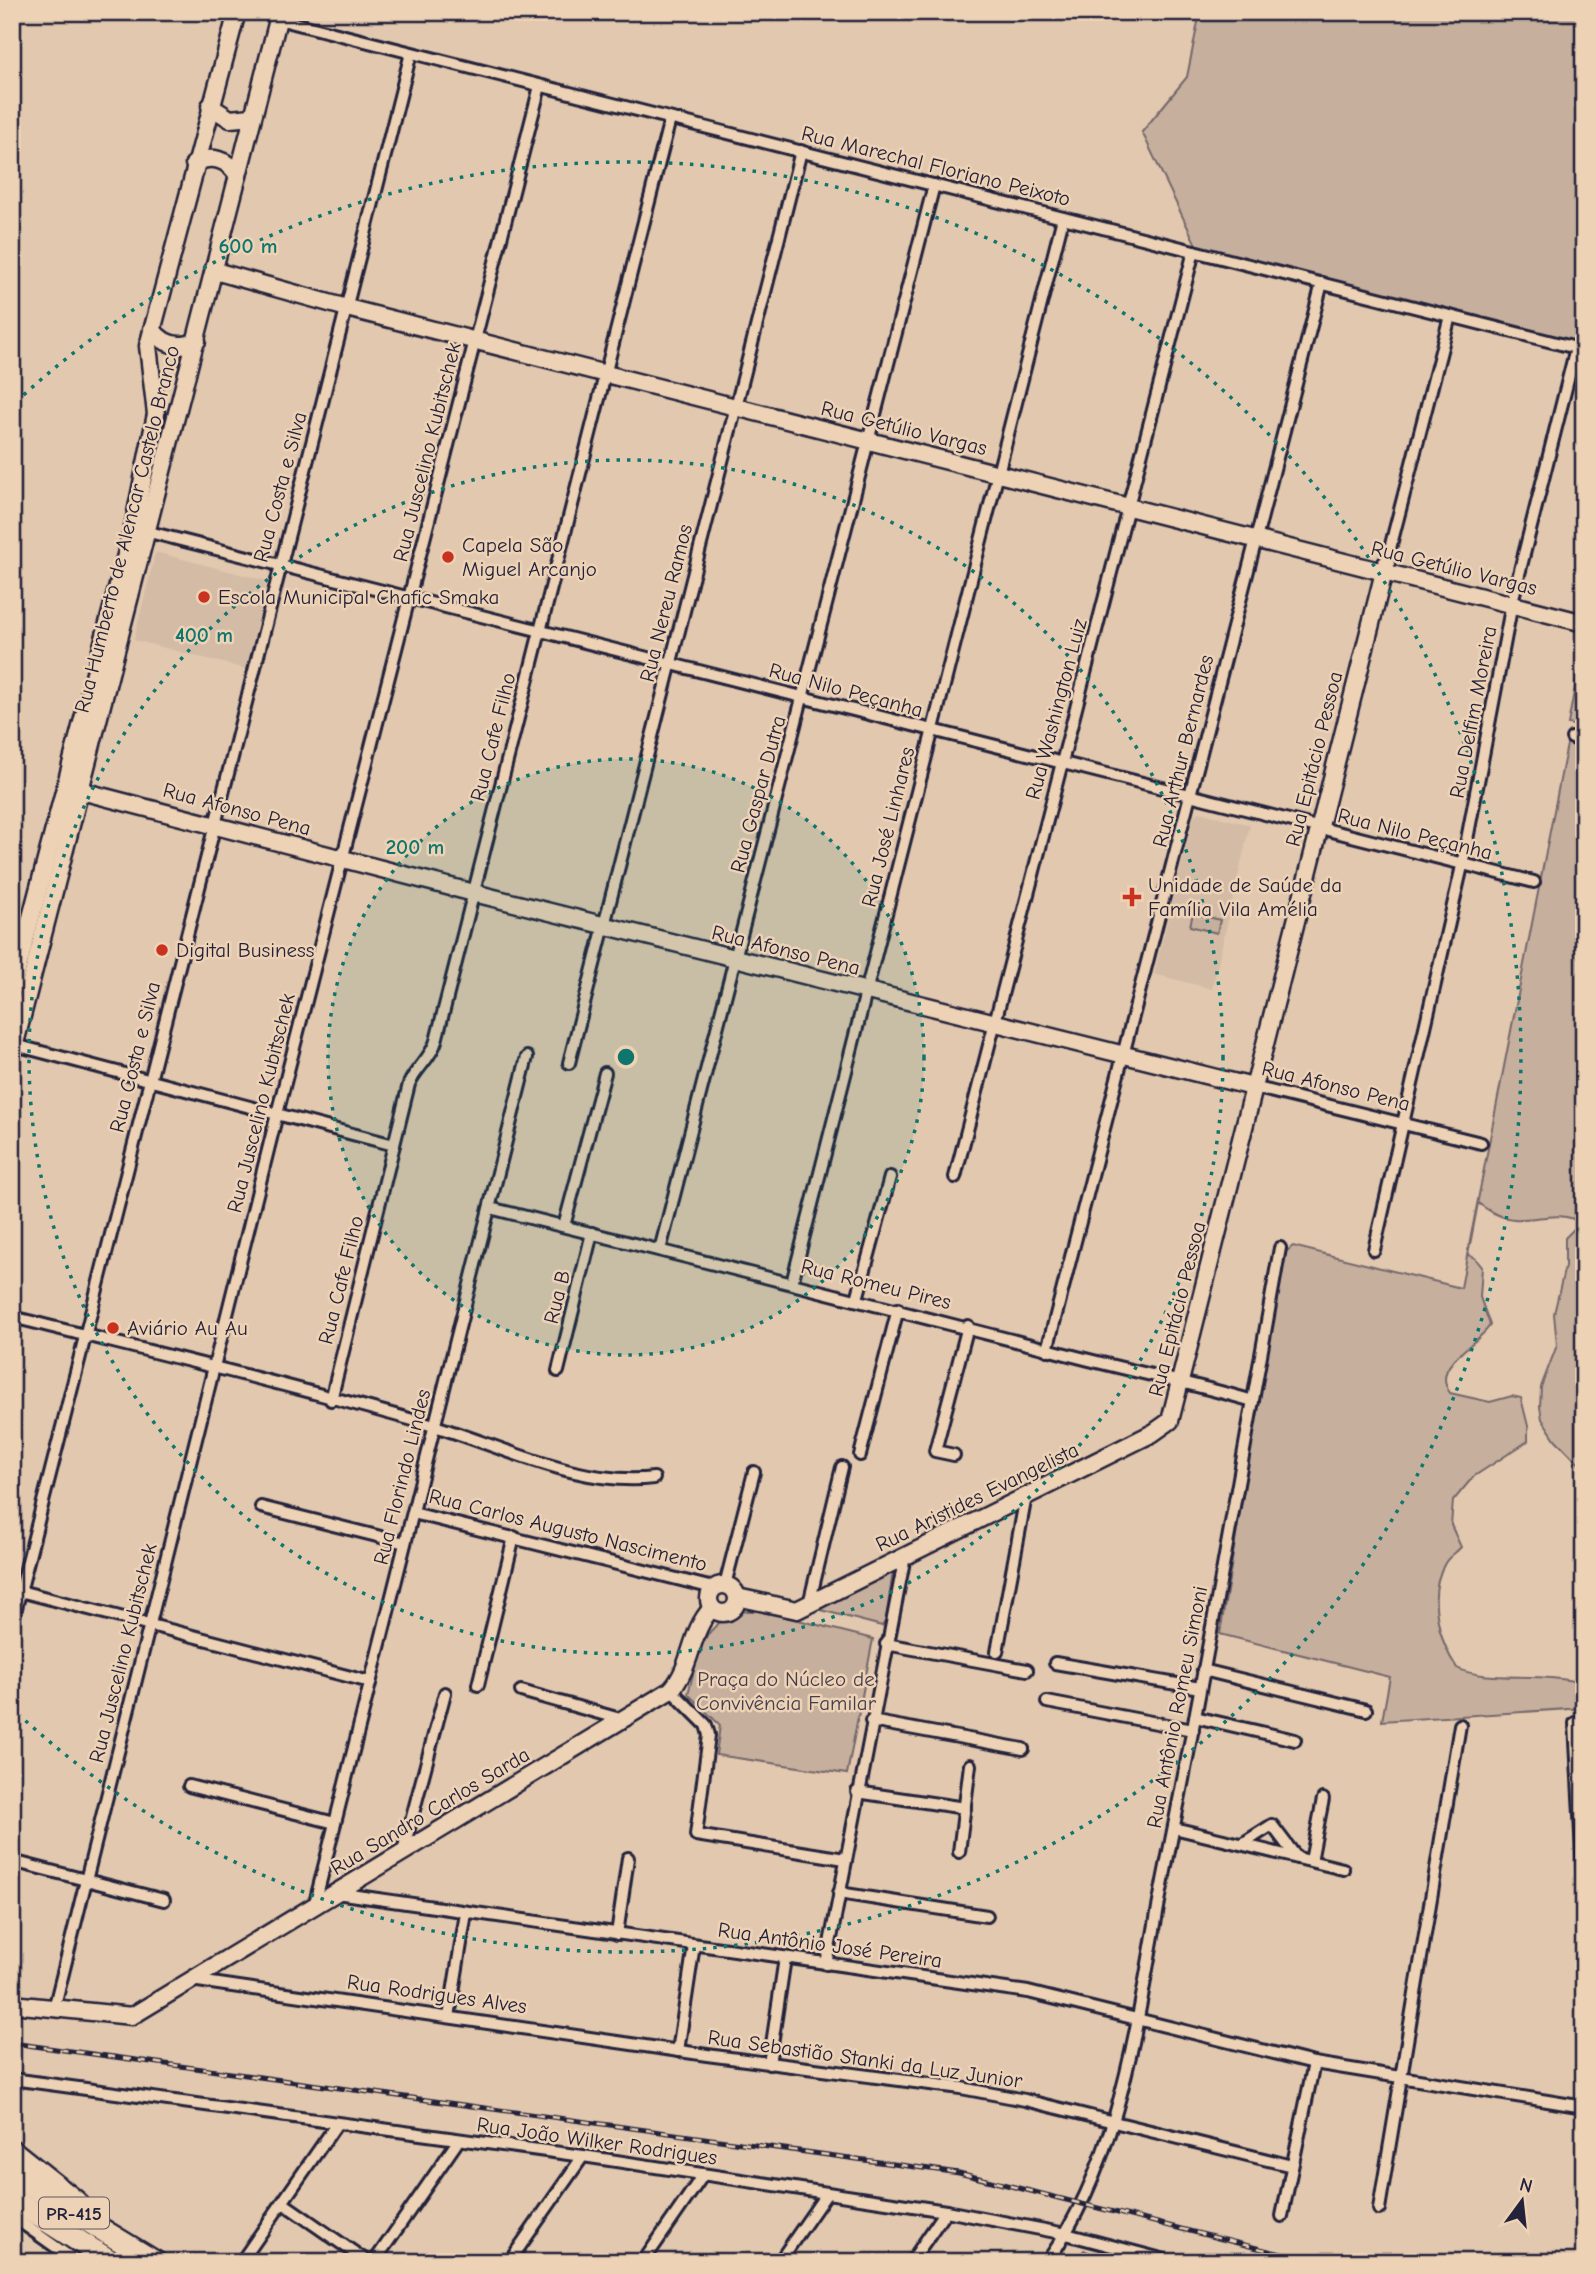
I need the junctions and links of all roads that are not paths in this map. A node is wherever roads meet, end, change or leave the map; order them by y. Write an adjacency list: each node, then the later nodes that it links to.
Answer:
1 (237, 12): 5 (street, Rua Humberto de Alencar Castelo Branco)
2 (279, 16): 3 (street, Rua Marechal Floriano Peixoto); 6 (street, Rua Humberto de Alencar Castelo Branco)
3 (411, 53): 4 (street, Rua Marechal Floriano Peixoto); 16 (street, Rua Costa e Silva)
4 (540, 86): 7 (street, Rua Marechal Floriano Peixoto); 20 (street, Rua Juscelino Kubitschek)
5 (210, 106): 6 (street); 9 (street, Rua Humberto de Alencar Castelo Branco)
6 (253, 117): 10 (street, Rua Humberto de Alencar Castelo Branco)
7 (670, 118): 8 (street, Rua Marechal Floriano Peixoto); 22 (street, Rua Cafe Filho)
8 (801, 151): 11 (street, Rua Marechal Floriano Peixoto); 23 (street, Rua Nereu Ramos)
9 (194, 164): 10 (street); 18 (street, Rua Humberto de Alencar Castelo Branco)
10 (238, 176): 14 (street, Rua Humberto de Alencar Castelo Branco)
11 (933, 185): 12 (street, Rua Marechal Floriano Peixoto); 24 (street, Rua Gaspar Dutra)
12 (1063, 218): 13 (street, Rua Marechal Floriano Peixoto); 25 (street, Rua José Linhares)
13 (1194, 251): 15 (street, Rua Marechal Floriano Peixoto); 26 (street, Rua Washington Luiz)
14 (215, 271): 16 (street, Rua Getúlio Vargas); 19 (street, Rua Humberto de Alencar Castelo Branco)
15 (1322, 283): 17 (street, Rua Marechal Floriano Peixoto); 28 (street, Rua Arthur Bernardes)
16 (347, 308): 20 (street, Rua Getúlio Vargas); 29 (street, Rua Costa e Silva)
17 (1450, 316): 21 (street, Rua Marechal Floriano Peixoto); 30 (street, Rua Epitácio Pessoa)
18 (152, 329): 19 (street); 39 (street, Rua Humberto de Alencar Castelo Branco)
19 (197, 341): 27 (street, Rua Humberto de Alencar Castelo Branco)
20 (475, 341): 22 (street, Rua Getúlio Vargas); 31 (street, Rua Juscelino Kubitschek)
21 (1580, 349): 32 (street, Rua Delfim Moreira)
22 (605, 374): 23 (street, Rua Getúlio Vargas); 34 (street, Rua Cafe Filho)
23 (736, 407): 24 (street, Rua Getúlio Vargas); 35 (street, Rua Nereu Ramos)
24 (867, 440): 25 (street, Rua Getúlio Vargas); 36 (street, Rua Gaspar Dutra)
25 (999, 474): 26 (street, Rua Getúlio Vargas); 37 (street, Rua José Linhares)
26 (1129, 507): 28 (street, Rua Getúlio Vargas); 38 (street, Rua Washington Luiz)
27 (149, 532): 29 (street, Rua Nilo Peçanha); 39 (street, Rua Humberto de Alencar Castelo Branco)
28 (1257, 540): 30 (street, Rua Getúlio Vargas); 40 (street, Rua Arthur Bernardes)
29 (280, 565): 31 (street, Rua Nilo Peçanha); 41 (street, Rua Costa e Silva)
30 (1385, 568): 32 (street, Rua Getúlio Vargas); 42 (street, Rua Epitácio Pessoa)
31 (409, 599): 34 (street, Rua Nilo Peçanha); 43 (street, Rua Juscelino Kubitschek)
32 (1513, 604): 33 (street, Rua Getúlio Vargas); 44 (street, Rua Delfim Moreira)
33 (1584, 623)
34 (540, 632): 35 (street, Rua Nilo Peçanha); 46 (street, Rua Cafe Filho)
35 (671, 664): 36 (street, Rua Nilo Peçanha); 47 (street, Rua Nereu Ramos)
36 (802, 699): 37 (street, Rua Nilo Peçanha); 48 (street, Rua Gaspar Dutra)
37 (932, 732): 38 (street, Rua Nilo Peçanha); 50 (street, Rua José Linhares)
38 (1061, 765): 40 (street, Rua Nilo Peçanha); 51 (street, Rua Washington Luiz)
39 (74, 789): 41 (street, Rua Afonso Pena); 49 (street, Rua Humberto de Alencar Castelo Branco); 52 (street, Rua Humberto de Alencar Castelo Branco)
40 (1190, 798): 42 (street, Rua Nilo Peçanha); 53 (street, Rua Arthur Bernardes)
41 (213, 825): 43 (street, Rua Afonso Pena); 57 (street, Rua Costa e Silva)
42 (1318, 830): 44 (street, Rua Nilo Peçanha); 58 (street, Rua Epitácio Pessoa)
43 (343, 858): 46 (street, Rua Afonso Pena); 59 (street, Rua Juscelino Kubitschek)
44 (1462, 866): 45 (street, Rua Nilo Peçanha); 60 (street, Rua Delfim Moreira)
45 (1534, 882)
46 (474, 892): 47 (street, Rua Afonso Pena); 62 (street, Rua Cafe Filho)
47 (604, 925): 48 (street, Rua Afonso Pena); 55 (street, Rua Nereu Ramos)
48 (735, 958): 50 (street, Rua Afonso Pena); 69 (street, Rua Gaspar Dutra)
49 (12, 990)
50 (866, 992): 51 (street, Rua Afonso Pena); 71 (street, Rua José Linhares)
51 (995, 1024): 53 (street, Rua Afonso Pena); 64 (street, Rua Washington Luiz)
52 (13, 1048): 57 (street)
53 (1124, 1056): 58 (street, Rua Afonso Pena); 77 (street, Rua Arthur Bernardes)
54 (527, 1057): 65 (street, Rua Florindo Lindes)
55 (569, 1063)
56 (604, 1073): 66 (street)
57 (149, 1081): 59 (street); 76 (street, Rua Costa e Silva)
58 (1253, 1087): 60 (street, Rua Afonso Pena); 80 (street, Rua Epitácio Pessoa)
59 (277, 1114): 62 (street); 78 (street, Rua Juscelino Kubitschek)
60 (1402, 1124): 61 (street, Rua Afonso Pena); 70 (street, Rua Delfim Moreira)
61 (1481, 1143)
62 (394, 1145): 81 (street, Rua Cafe Filho)
63 (890, 1177): 72 (street)
64 (955, 1177)
65 (490, 1208): 66 (street, Rua Romeu Pires); 84 (street, Rua Florindo Lindes)
66 (564, 1226): 67 (street, Rua Romeu Pires)
67 (592, 1233): 69 (street, Rua Romeu Pires); 79 (street, Rua B)
68 (1280, 1248): 82 (street, Rua Antônio Romeu Simoni)
69 (660, 1250): 71 (street, Rua Romeu Pires)
70 (1374, 1250)
71 (792, 1283): 72 (street, Rua Romeu Pires)
72 (857, 1299): 73 (street, Rua Romeu Pires)
73 (898, 1309): 75 (street, Rua Romeu Pires); 85 (street)
74 (12, 1317): 76 (street)
75 (968, 1326): 77 (street, Rua Romeu Pires); 86 (street)
76 (85, 1335): 78 (street); 96 (street, Rua Costa e Silva)
77 (1047, 1350): 80 (street, Rua Romeu Pires)
78 (215, 1369): 81 (street); 101 (street, Rua Juscelino Kubitschek)
79 (558, 1371)
80 (1181, 1380): 82 (street, Rua Romeu Pires); 83 (street, Rua Epitácio Pessoa)
81 (331, 1400): 84 (street)
82 (1253, 1401): 106 (street, Rua Antônio Romeu Simoni)
83 (1172, 1416): 90 (street, Rua Aristides Evangelista)
84 (435, 1426): 89 (street); 92 (street, Rua Florindo Lindes)
85 (860, 1455)
86 (954, 1455)
87 (842, 1467): 98 (street)
88 (754, 1472): 97 (street)
89 (654, 1478)
90 (1026, 1496): 95 (street, Rua Aristides Evangelista); 103 (street)
91 (261, 1507): 94 (street)
92 (413, 1513): 93 (street, Rua Carlos Augusto Nascimento); 94 (street, Rua Florindo Lindes)
93 (514, 1537): 97 (street, Rua Carlos Augusto Nascimento); 108 (street)
94 (405, 1543): 107 (street, Rua Florindo Lindes)
95 (905, 1556): 98 (street, Rua Aristides Evangelista); 102 (street)
96 (16, 1590): 100 (street, Rua Costa e Silva); 101 (street)
97 (725, 1590): 98 (street, Rua Carlos Augusto Nascimento); 99 (street); 99 (street)
98 (803, 1607)
99 (712, 1608): 110 (street)
100 (12, 1624)
101 (149, 1625): 107 (street); 139 (street, Rua Juscelino Kubitschek)
102 (886, 1644): 105 (street); 117 (street)
103 (997, 1652)
104 (1055, 1663): 109 (street)
105 (1027, 1670)
106 (1203, 1670): 109 (street, Rua Antônio Romeu Simoni); 114 (street)
107 (370, 1682): 128 (street, Rua Florindo Lindes)
108 (478, 1685)
109 (1200, 1688): 115 (street, Rua Antônio Romeu Simoni)
110 (671, 1690): 116 (street, Rua Sandro Carlos Sarda); 135 (street)
111 (521, 1691): 116 (street)
112 (445, 1693): 131 (street)
113 (1047, 1702): 120 (street)
114 (1366, 1710)
115 (1195, 1717): 120 (street, Rua Antônio Romeu Simoni); 121 (street)
116 (620, 1719): 131 (street, Rua Sandro Carlos Sarda)
117 (871, 1721): 122 (street); 125 (street)
118 (1575, 1723): 140 (street)
119 (1460, 1725): 160 (street)
120 (1193, 1730): 129 (street, Rua Antônio Romeu Simoni)
121 (1295, 1740)
122 (1023, 1749)
123 (971, 1765): 127 (street)
124 (189, 1786): 128 (street)
125 (857, 1792): 127 (street); 135 (street)
126 (1323, 1799): 137 (street)
127 (965, 1808): 132 (street)
128 (335, 1822): 144 (street, Rua Florindo Lindes)
129 (1174, 1828): 130 (street); 155 (street, Rua Antônio Romeu Simoni)
130 (1242, 1844): 134 (street); 134 (street)
131 (403, 1851): 141 (street, Rua Sandro Carlos Sarda)
132 (959, 1852)
133 (628, 1858): 147 (street)
134 (1297, 1858): 137 (street)
135 (845, 1859): 142 (street)
136 (12, 1861): 139 (street)
137 (1311, 1861): 138 (street)
138 (1343, 1869)
139 (87, 1881): 143 (street); 153 (street, Rua Juscelino Kubitschek)
140 (1584, 1888)
141 (336, 1893): 144 (street, Rua Sandro Carlos Sarda); 145 (street, Rua Antônio José Pereira)
142 (839, 1893): 146 (street); 150 (street)
143 (164, 1900)
144 (314, 1907): 151 (street, Rua Sandro Carlos Sarda)
145 (466, 1913): 147 (street, Rua Antônio José Pereira); 154 (street)
146 (987, 1916)
147 (617, 1934): 148 (street, Rua Antônio José Pereira)
148 (694, 1945): 149 (street, Rua Antônio José Pereira); 156 (street)
149 (785, 1958): 150 (street, Rua Antônio José Pereira); 158 (street)
150 (826, 1964): 155 (street, Rua Antônio José Pereira)
151 (190, 1980): 153 (street, Rua Sandro Carlos Sarda); 154 (street, Rua Rodrigues Alves)
152 (12, 2004): 153 (street)
153 (54, 2009)
154 (449, 2017): 156 (street, Rua Rodrigues Alves)
155 (1138, 2021): 157 (street, Rua Antônio José Pereira); 162 (street, Rua Antônio Romeu Simoni)
156 (678, 2051): 158 (street, Rua Sebastião Stanki da Luz Junior)
157 (1314, 2063): 160 (street, Rua Antônio José Pereira); 168 (street)
158 (769, 2064): 162 (street, Rua Sebastião Stanki da Luz Junior)
159 (12, 2080): 163 (street, Rua João Wilker Rodrigues)
160 (1399, 2080): 161 (street, Rua Antônio José Pereira); 173 (street)
161 (1584, 2107)
162 (1112, 2124): 168 (street, Rua Sebastião Stanki da Luz Junior); 176 (street, Rua Antônio Romeu Simoni)
163 (336, 2125): 164 (street, Rua João Wilker Rodrigues); 172 (street)
164 (458, 2141): 166 (street, Rua João Wilker Rodrigues); 184 (street)
165 (12, 2151): 177 (highway)
166 (583, 2156): 169 (street, Rua João Wilker Rodrigues); 185 (street)
167 (12, 2162): 170 (highway)
168 (1292, 2166): 175 (street)
169 (703, 2175): 171 (street, Rua João Wilker Rodrigues); 186 (street)
170 (18, 2192): 177 (highway); 178 (street); 179 (highway); 180 (highway, PR-415)
171 (827, 2193): 174 (street, Rua João Wilker Rodrigues); 187 (street)
172 (283, 2203): 182 (street); 183 (street)
173 (1379, 2209)
174 (946, 2211): 176 (street, Rua João Wilker Rodrigues); 188 (street)
175 (1282, 2216)
176 (1066, 2234): 189 (street, Rua Antônio Romeu Simoni); 190 (street, Rua João Wilker Rodrigues)
177 (123, 2242): 181 (highway, PR-415)
178 (77, 2262)
179 (86, 2262)
180 (112, 2262)
181 (155, 2262)
182 (240, 2262)
183 (368, 2262)
184 (374, 2262)
185 (509, 2262)
186 (643, 2262)
187 (779, 2262)
188 (911, 2262)
189 (1047, 2262)
190 (1173, 2262)

